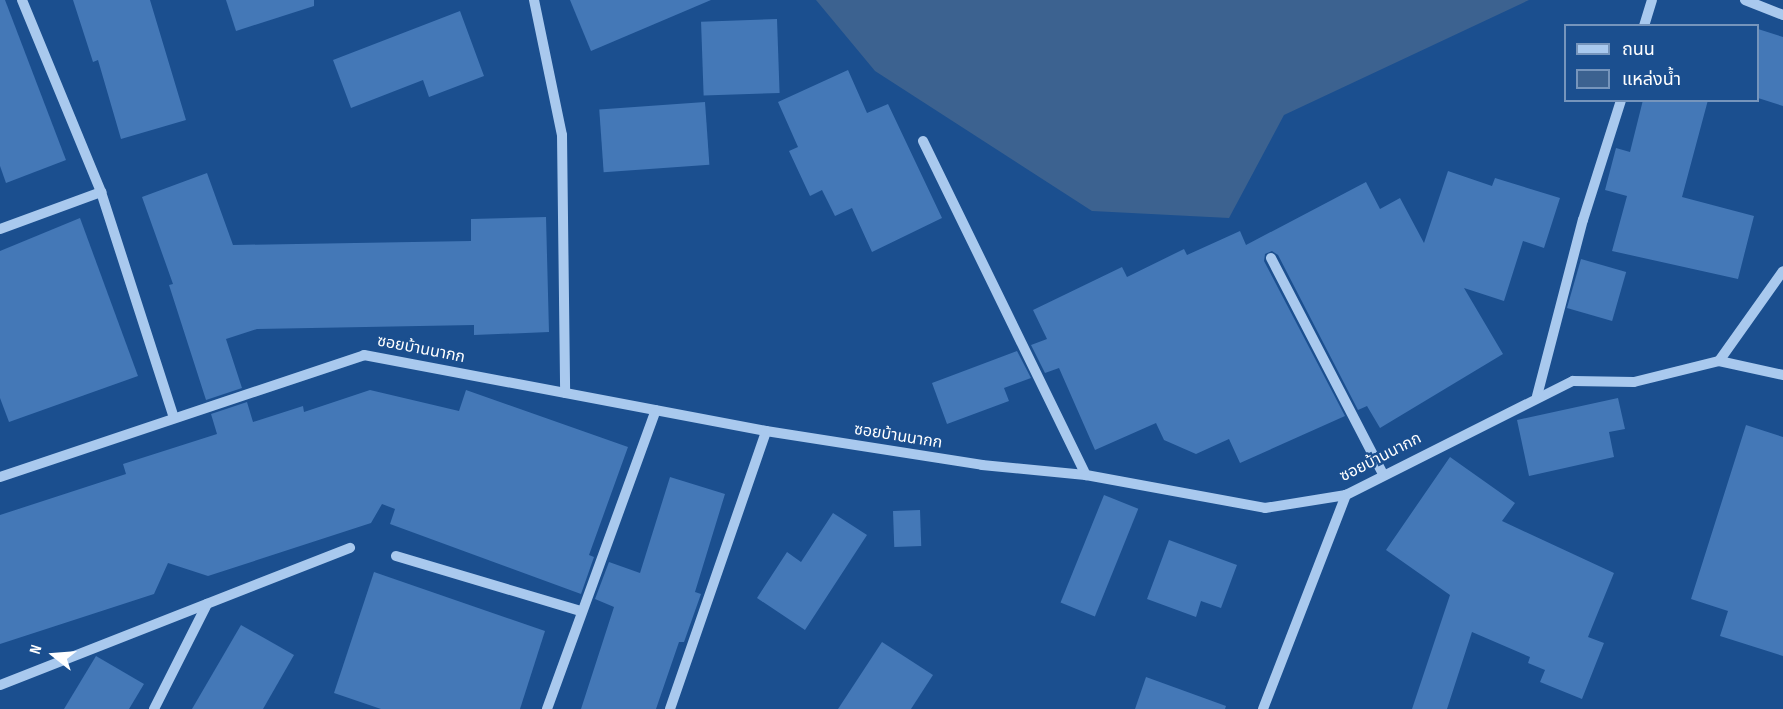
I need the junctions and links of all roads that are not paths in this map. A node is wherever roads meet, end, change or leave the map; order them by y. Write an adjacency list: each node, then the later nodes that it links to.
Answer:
1 (22, 0): 9 (street)
2 (534, 0): 15 (street)
3 (1652, 0): 6 (street)
4 (1745, 0): 5 (street)
5 (1783, 15)
6 (1645, 24)
7 (1620, 102): 16 (street)
8 (923, 141): 21 (street)
9 (101, 192): 10 (street); 18 (street)
10 (0, 229)
11 (1271, 258): 20 (street)
12 (1783, 271): 13 (street)
13 (1719, 361): 14 (street, ซอยบ้านนากก); 16 (street, ซอยบ้านนากก)
14 (1783, 375)
15 (565, 393): 17 (street, ซอยบ้านนากก); 18 (street, ซอยบ้านนากก)
16 (1537, 396): 20 (street, ซอยบ้านนากก)
17 (656, 410): 19 (street, ซอยบ้านนากก); 27 (street)
18 (174, 418): 22 (street, ซอยบ้านนากก)
19 (766, 431): 21 (street, ซอยบ้านนากก); 31 (street)
20 (1383, 474): 23 (street, ซอยบ้านนากก)
21 (1086, 475): 23 (street, ซอยบ้านนากก)
22 (0, 477)
23 (1346, 495): 32 (street)
24 (350, 548): 26 (street)
25 (396, 556): 27 (street)
26 (207, 604): 28 (street); 29 (street)
27 (581, 611): 30 (street)
28 (0, 685)
29 (154, 709)
30 (547, 709)
31 (670, 709)
32 (1263, 709)

